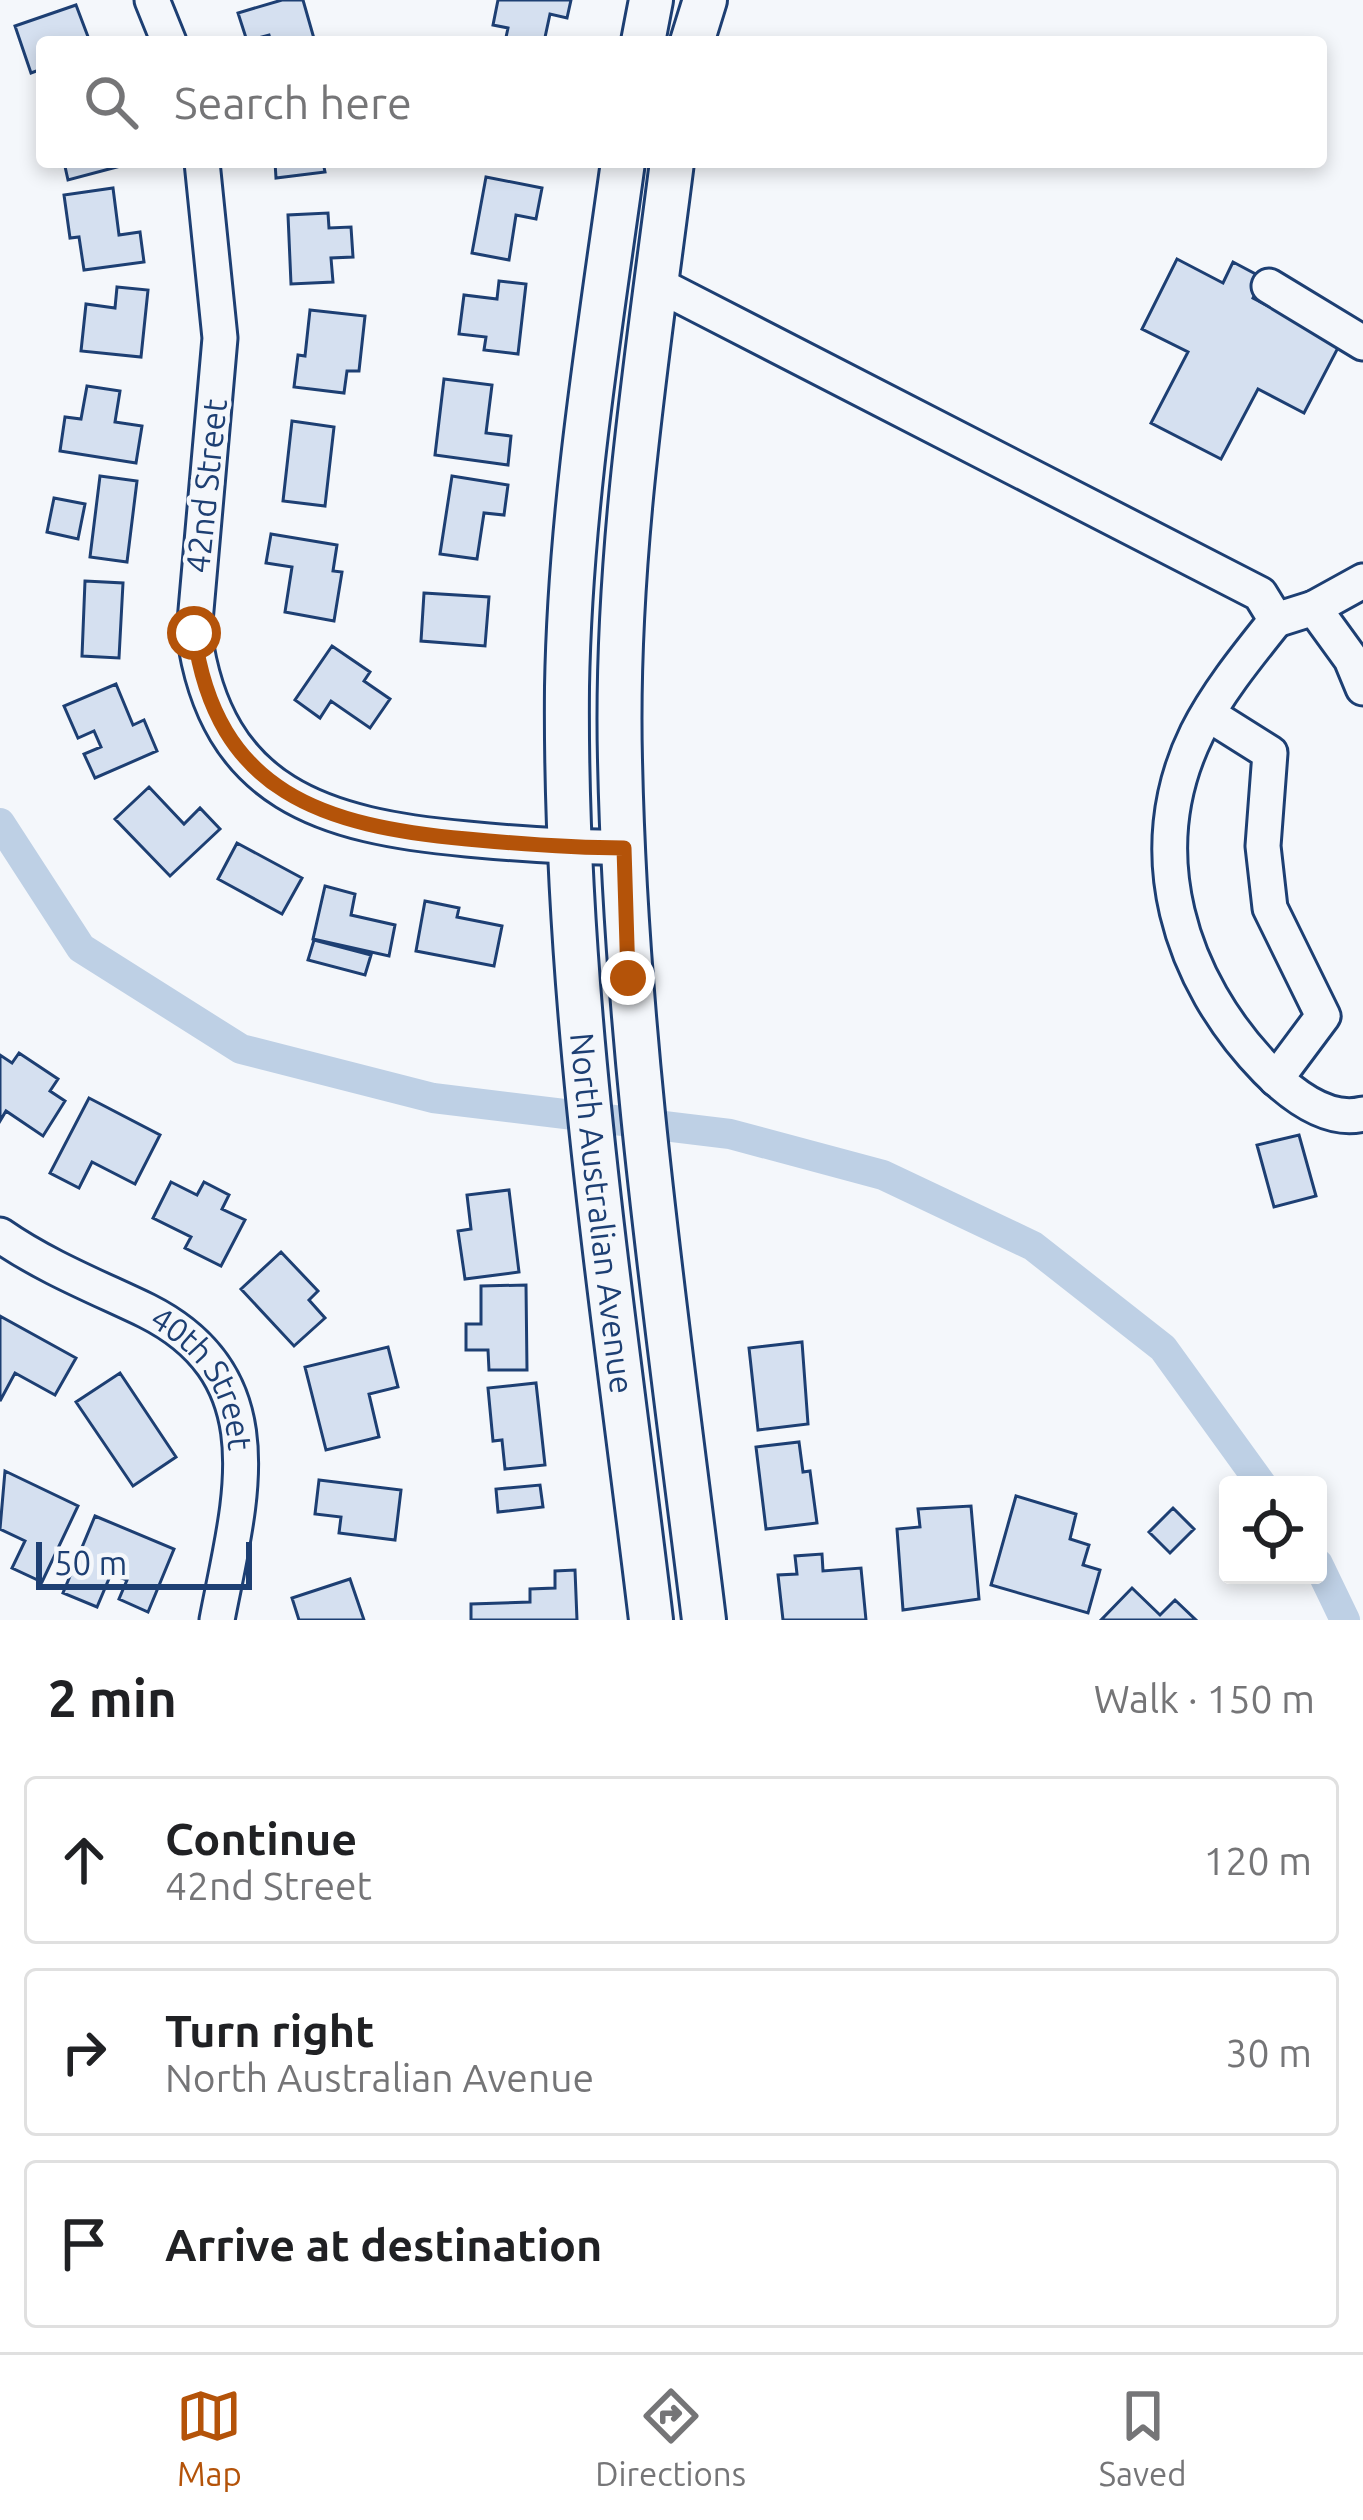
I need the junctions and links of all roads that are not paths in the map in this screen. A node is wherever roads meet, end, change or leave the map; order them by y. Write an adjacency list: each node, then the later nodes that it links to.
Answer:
1 (152, 0): 4 (street)
2 (652, 0): 5 (main road)
3 (705, 0): 6 (main road)
4 (167, 36)
5 (644, 36)
6 (694, 36)
7 (203, 168): 18 (street, 42nd Street)
8 (622, 168): 18 (main road, North Australian Avenue)
9 (671, 168): 10 (main road, North Australian Avenue)
10 (657, 284): 15 (street); 19 (main road, North Australian Avenue)
11 (1269, 286): 12 (street)
12 (1363, 343)
13 (1363, 580): 14 (street)
14 (1314, 608): 15 (street); 16 (street)
15 (1276, 620): 17 (street)
16 (1363, 688)
17 (1208, 715): 20 (street); 20 (street)
18 (571, 848): 19 (street, 42nd Street); 24 (main road, North Australian Avenue)
19 (624, 848): 25 (main road, North Australian Avenue)
20 (1276, 1079): 21 (street)
21 (1363, 1114)
22 (0, 1235): 23 (street, 40th Street)
23 (217, 1620)
24 (651, 1620)
25 (704, 1620)

